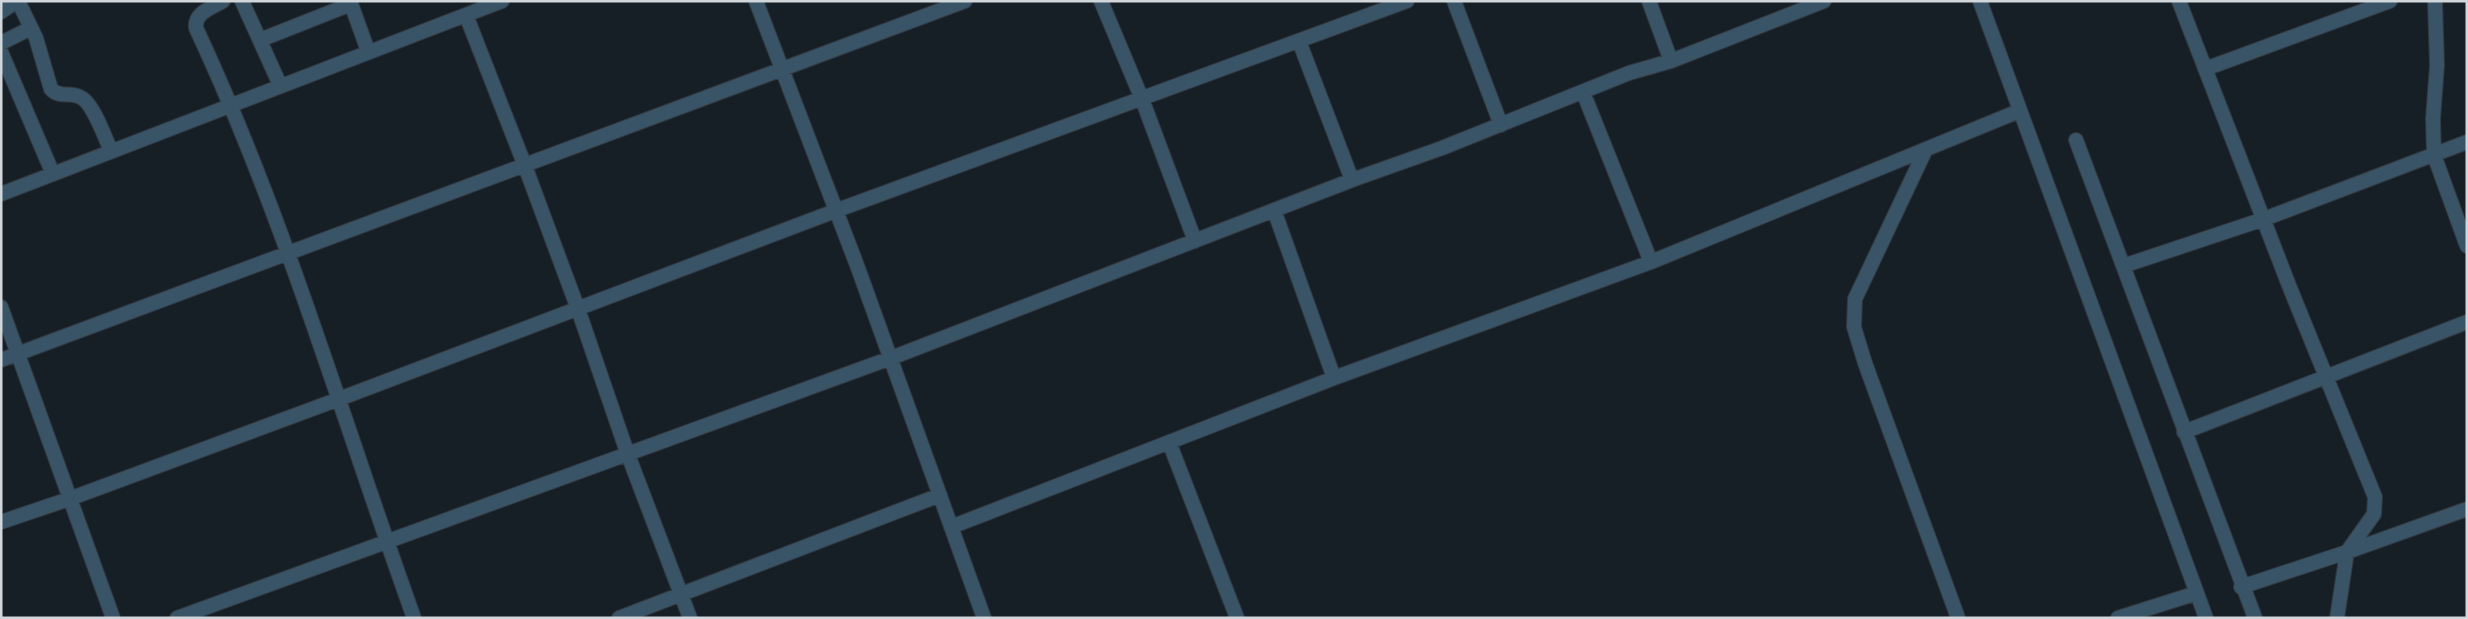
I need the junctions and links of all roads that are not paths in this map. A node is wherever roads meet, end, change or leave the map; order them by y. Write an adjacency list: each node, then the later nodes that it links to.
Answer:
1 (18, 1): 18 (street); 20 (street)
2 (223, 1): 32 (street)
3 (242, 1): 21 (street)
4 (502, 1): 19 (street)
5 (756, 1): 28 (street)
6 (965, 1): 28 (street)
7 (1101, 1): 31 (street)
8 (1407, 1): 17 (street)
9 (1454, 1): 34 (street)
10 (1649, 1): 26 (street)
11 (1824, 1): 26 (street)
12 (1980, 1): 33 (street)
13 (2179, 1): 27 (street)
14 (2390, 1): 27 (street)
15 (2435, 1): 39 (street)
16 (351, 3): 21 (street); 24 (street)
17 (1390, 4): 22 (street)
18 (1, 12)
19 (466, 14): 24 (street); 40 (street)
20 (31, 28): 23 (street); 38 (street)
21 (260, 40): 29 (street)
22 (1300, 41): 31 (street); 42 (street)
23 (1, 44)
24 (368, 51): 29 (street)
25 (1, 52): 41 (street)
26 (1671, 61): 30 (street)
27 (2205, 69): 46 (street)
28 (782, 70): 40 (street); 45 (street)
29 (280, 85): 32 (street)
30 (1583, 92): 34 (street); 50 (street)
31 (1142, 99): 45 (street); 47 (street)
32 (232, 104): 38 (street); 49 (street)
33 (2019, 111): 37 (street); 73 (street)
34 (1501, 125): 42 (street)
35 (2076, 140): 51 (street)
36 (2467, 142): 39 (street)
37 (1926, 149): 50 (street); 81 (street)
38 (111, 151): 41 (street)
39 (2434, 154): 46 (street); 48 (street)
40 (525, 166): 49 (street); 53 (street)
41 (53, 174): 43 (street)
42 (1352, 180): 44 (street)
43 (1, 194)
44 (1274, 210): 47 (street); 59 (street)
45 (835, 211): 53 (street); 56 (street)
46 (2264, 219): 51 (street); 58 (street)
47 (1195, 240): 56 (street)
48 (2467, 246)
49 (288, 254): 55 (street); 60 (street)
50 (1651, 262): 59 (street)
51 (2123, 266): 61 (street)
52 (1, 306): 55 (street)
53 (578, 309): 60 (street); 63 (street)
54 (2467, 322): 58 (street)
55 (19, 354): 57 (street); 65 (street)
56 (891, 358): 63 (street); 64 (street)
57 (1, 360)
58 (2326, 376): 61 (street); 70 (street)
59 (1334, 378): 62 (street)
60 (339, 399): 65 (street); 69 (street)
61 (2184, 432): 71 (street)
62 (1169, 442): 68 (street); 80 (street)
63 (627, 452): 69 (street); 72 (street)
64 (940, 495): 68 (street); 72 (street)
65 (70, 499): 67 (street); 74 (street)
66 (2467, 509): 70 (street)
67 (1, 522)
68 (951, 527): 79 (street)
69 (386, 541): 75 (street); 76 (street)
70 (2347, 552): 71 (street); 85 (street)
71 (2241, 586): 84 (street)
72 (681, 593): 77 (street); 78 (street)
73 (2197, 593): 82 (street); 83 (street)
74 (113, 618)
75 (177, 618)
76 (414, 618)
77 (619, 618)
78 (690, 618)
79 (984, 618)
80 (1237, 618)
81 (1958, 618)
82 (2118, 618)
83 (2206, 618)
84 (2255, 618)
85 (2337, 618)

